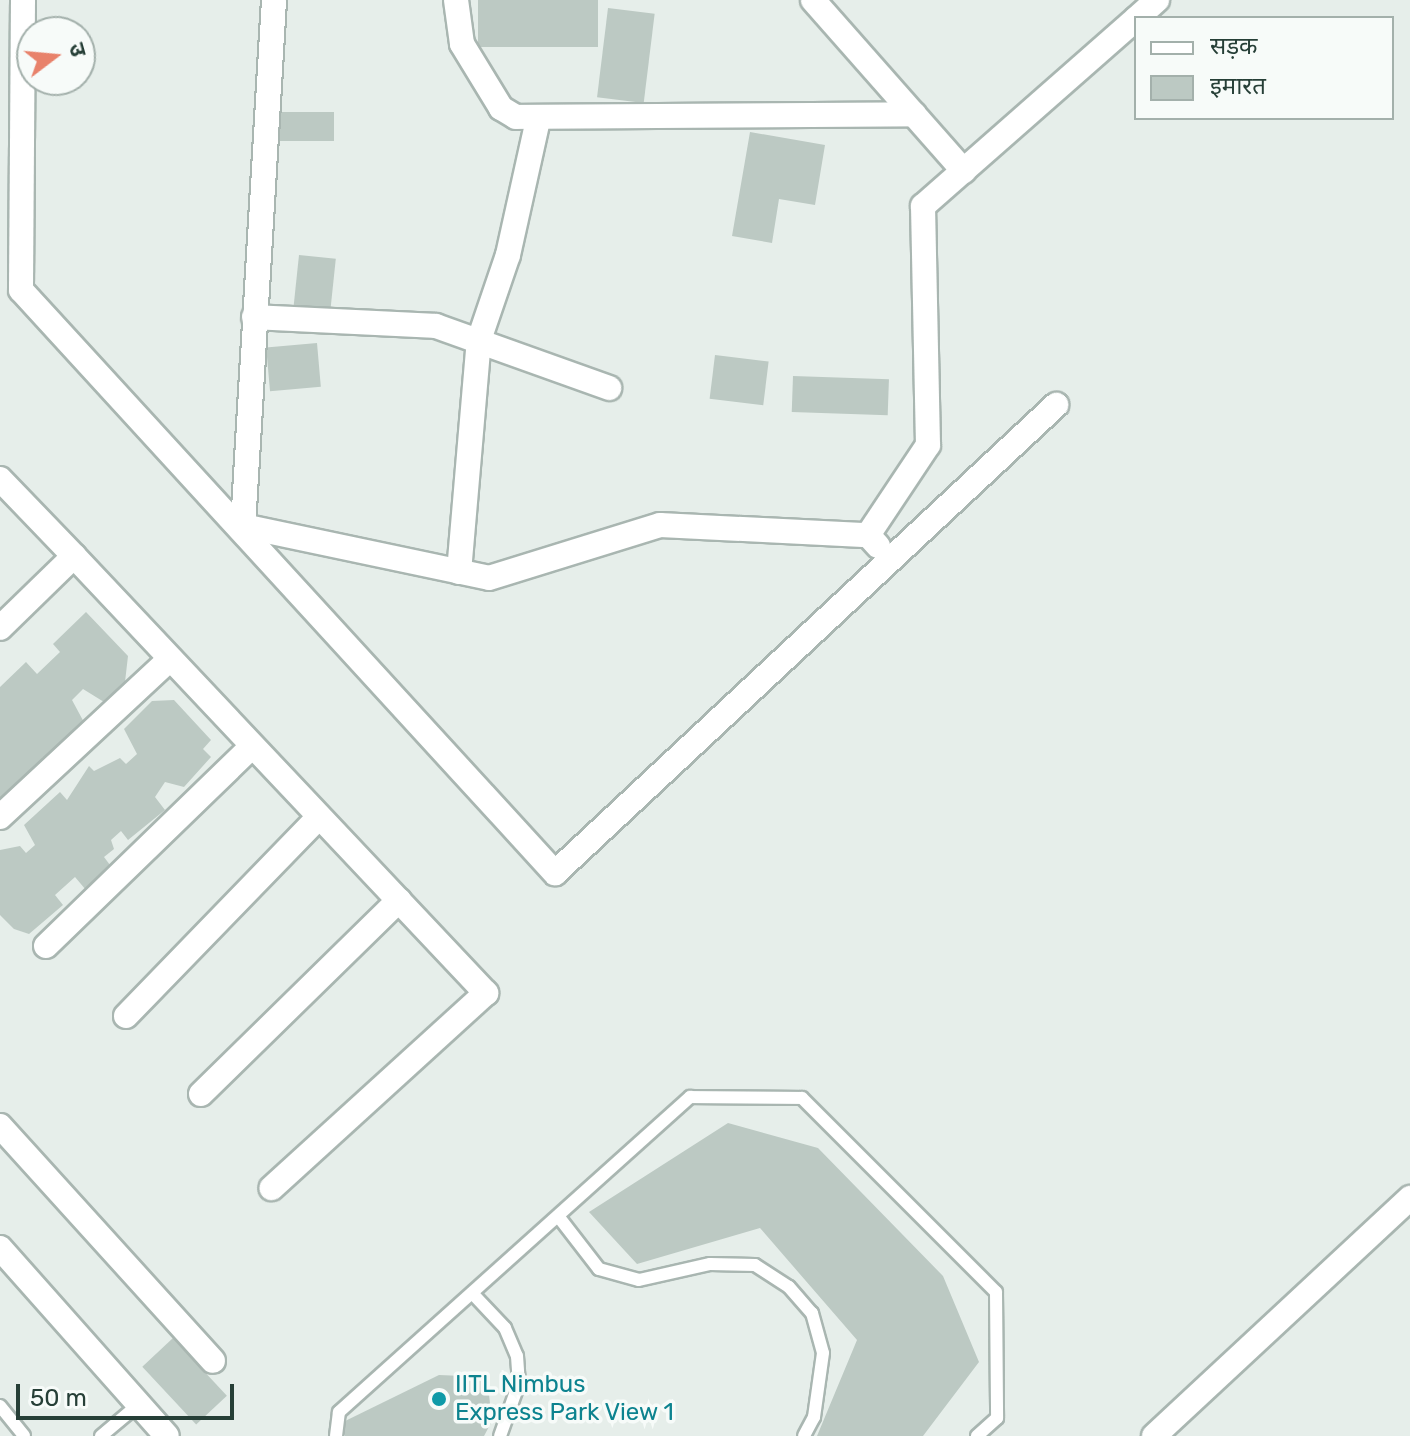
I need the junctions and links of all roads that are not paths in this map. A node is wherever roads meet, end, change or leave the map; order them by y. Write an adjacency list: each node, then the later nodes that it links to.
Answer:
1 (23, 0): 16 (street)
2 (274, 0): 11 (street)
3 (456, 0): 9 (street)
4 (813, 0): 8 (street)
5 (1157, 0): 6 (street)
6 (1138, 16)
7 (1134, 20): 10 (street)
8 (914, 114): 9 (street); 10 (street)
9 (538, 120): 12 (street)
10 (964, 171): 17 (street)
11 (254, 317): 12 (street); 16 (street)
12 (479, 340): 13 (street); 20 (street)
13 (609, 388)
14 (1056, 405): 19 (street)
15 (0, 479): 18 (street)
16 (243, 526): 19 (street); 20 (street)
17 (868, 535): 19 (street); 20 (street)
18 (74, 556): 21 (street); 22 (street)
19 (890, 560)
20 (459, 572)
21 (0, 628)
22 (170, 659): 23 (street); 24 (street)
23 (251, 747): 25 (street); 27 (street)
24 (0, 817)
25 (318, 818): 26 (street); 28 (street)
26 (399, 900): 29 (street); 31 (street)
27 (46, 946)
28 (126, 1016)
29 (201, 1094)
30 (0, 1126): 36 (street)
31 (272, 1188)
32 (1410, 1198): 46 (street)
33 (558, 1216): 35 (lane); 44 (lane); 45 (lane)
34 (0, 1248): 37 (street)
35 (472, 1293): 42 (lane); 43 (lane)
36 (213, 1361)
37 (138, 1405): 40 (lane); 41 (street)
38 (0, 1406): 39 (lane)
39 (24, 1436)
40 (101, 1436)
41 (167, 1436)
42 (336, 1436)
43 (500, 1436)
44 (804, 1436)
45 (977, 1436)
46 (1154, 1436)

